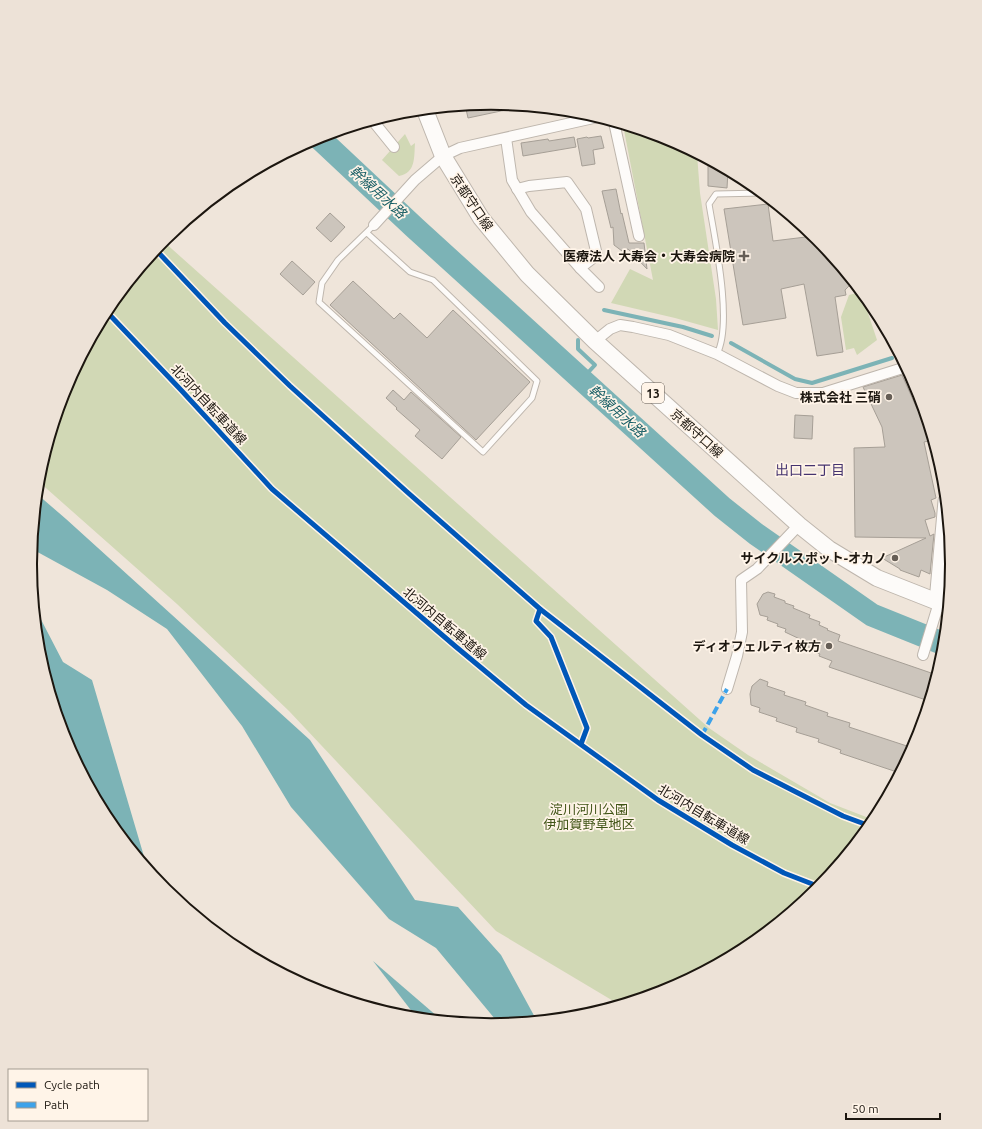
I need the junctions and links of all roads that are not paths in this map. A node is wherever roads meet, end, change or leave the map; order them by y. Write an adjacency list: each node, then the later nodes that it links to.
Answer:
1 (427, 115): 7 (main road, 京都守口線 / 13)
2 (584, 120): 5 (street)
3 (377, 125): 6 (street)
4 (615, 128): 11 (street)
5 (506, 138): 7 (street); 8 (street)
6 (394, 147)
7 (443, 156): 10 (street); 14 (main road, 京都守口線 / 13)
8 (517, 189): 12 (street); 12 (street)
9 (752, 193): 15 (lane)
10 (370, 229): 10 (lane)
11 (639, 236)
12 (580, 268): 13 (street)
13 (599, 287)
14 (595, 342): 15 (street); 17 (main road, 京都守口線 / 13)
15 (717, 354): 16 (street)
16 (899, 367)
17 (796, 528): 19 (main road, 京都守口線 / 13); 21 (street)
18 (944, 540): 19 (street)
19 (941, 606): 20 (street)
20 (923, 655)
21 (727, 689)

